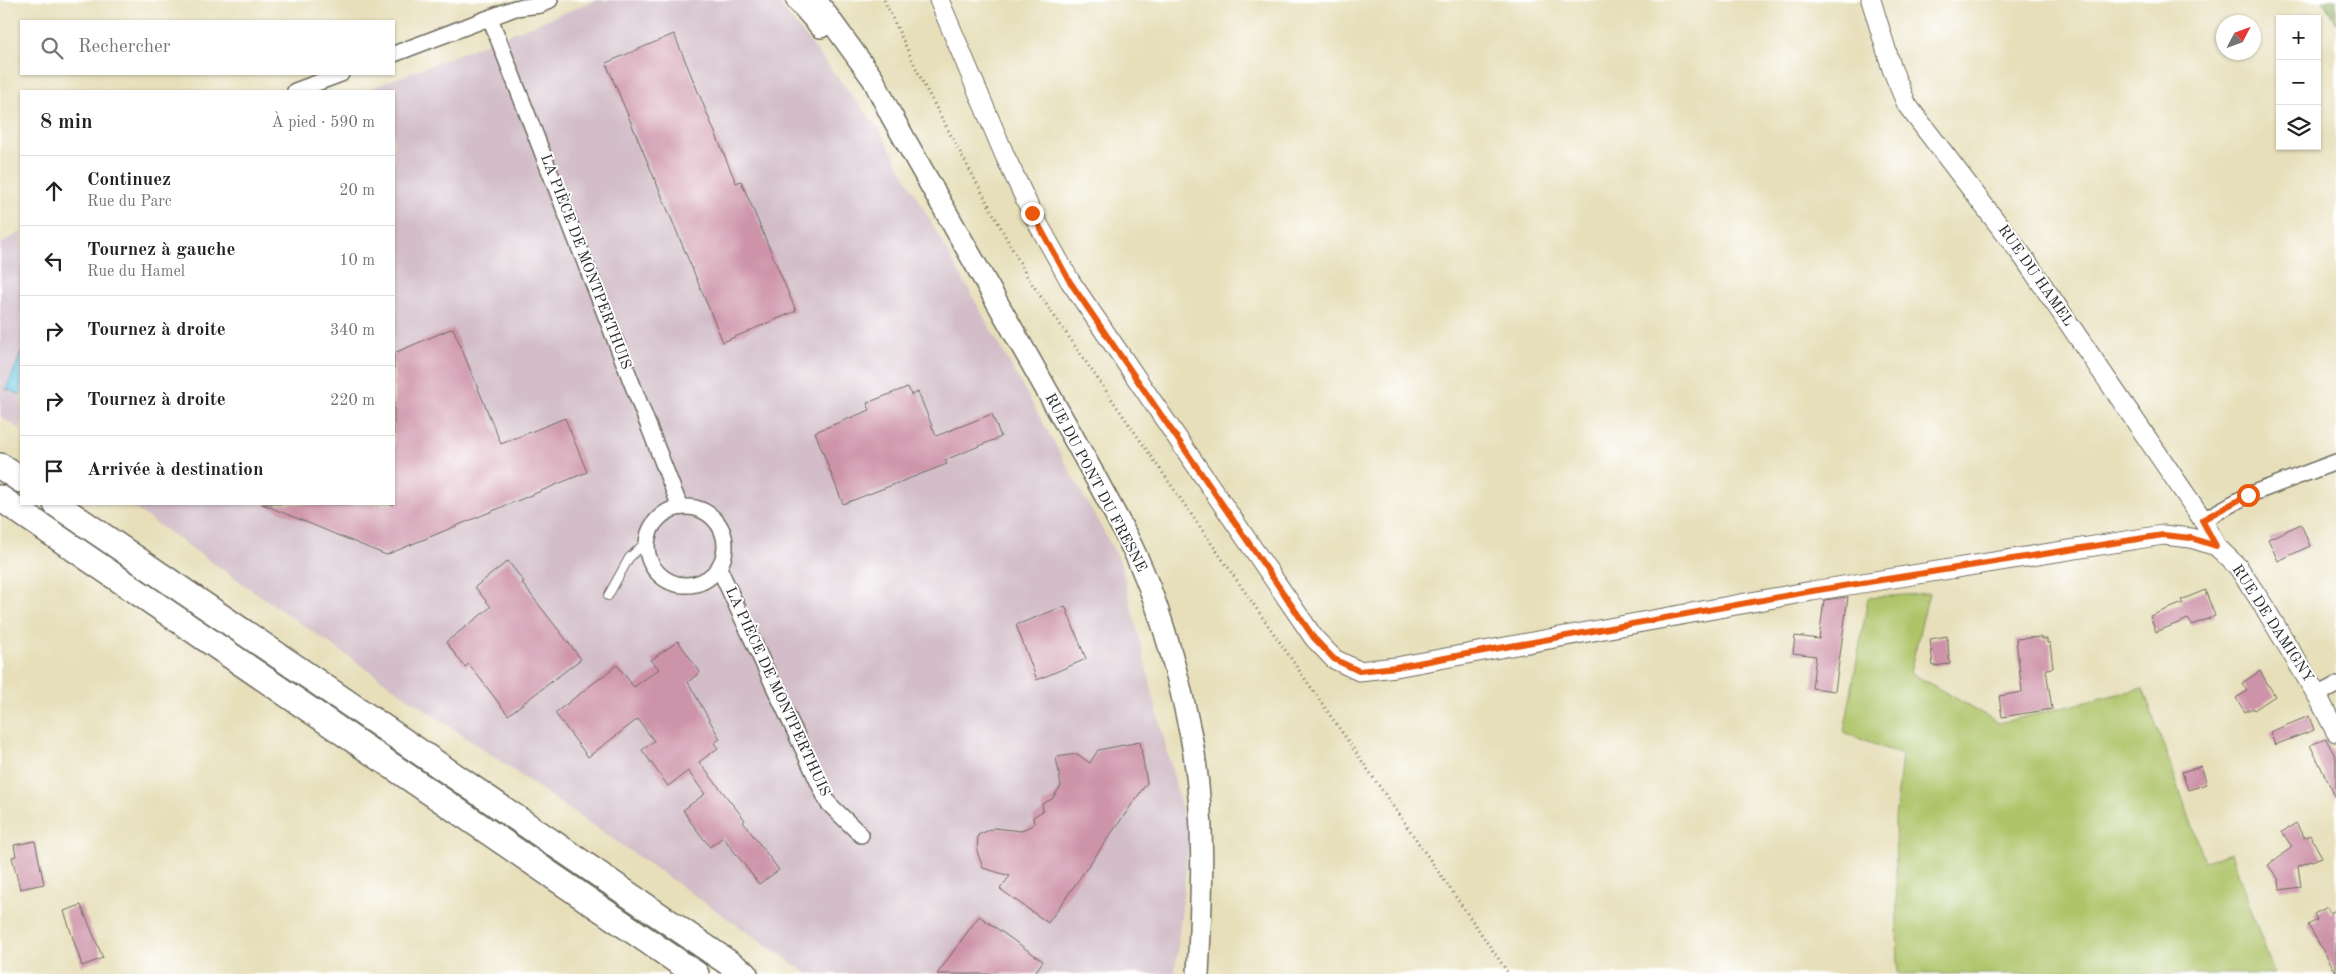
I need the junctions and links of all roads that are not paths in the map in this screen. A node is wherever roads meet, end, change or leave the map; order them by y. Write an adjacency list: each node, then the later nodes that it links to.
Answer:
1 (550, 0): 6 (street)
2 (797, 0): 11 (main road, RUE DU PONT DU FRESNE)
3 (816, 0): 11 (main road, RUE DU PONT DU FRESNE)
4 (939, 0): 20 (street)
5 (1871, 0): 18 (street, RUE DU HAMEL)
6 (519, 4): 7 (street)
7 (490, 18): 8 (street); 17 (street, LA PIÈCE DE MONTPERTHUIS)
8 (395, 54)
9 (338, 75): 10 (street)
10 (298, 90)
11 (891, 116): 29 (main road, RUE DU PONT DU FRESNE)
12 (2336, 462): 18 (street)
13 (0, 466): 14 (highway)
14 (20, 479)
15 (0, 498): 27 (highway)
16 (57, 505): 28 (highway)
17 (680, 507): 19 (street); 21 (street)
18 (2202, 520): 20 (street, RUE DU HAMEL)
19 (647, 541): 21 (street, LA PIÈCE DE MONTPERTHUIS); 22 (lane)
20 (2216, 546): 24 (street, RUE DE DAMIGNY)
21 (719, 568): 26 (street, LA PIÈCE DE MONTPERTHUIS)
22 (608, 596)
23 (2336, 685): 24 (street)
24 (2317, 694): 25 (street, RUE DE DAMIGNY)
25 (2336, 732)
26 (861, 835)
27 (696, 974)
28 (745, 974)
29 (1198, 974)

